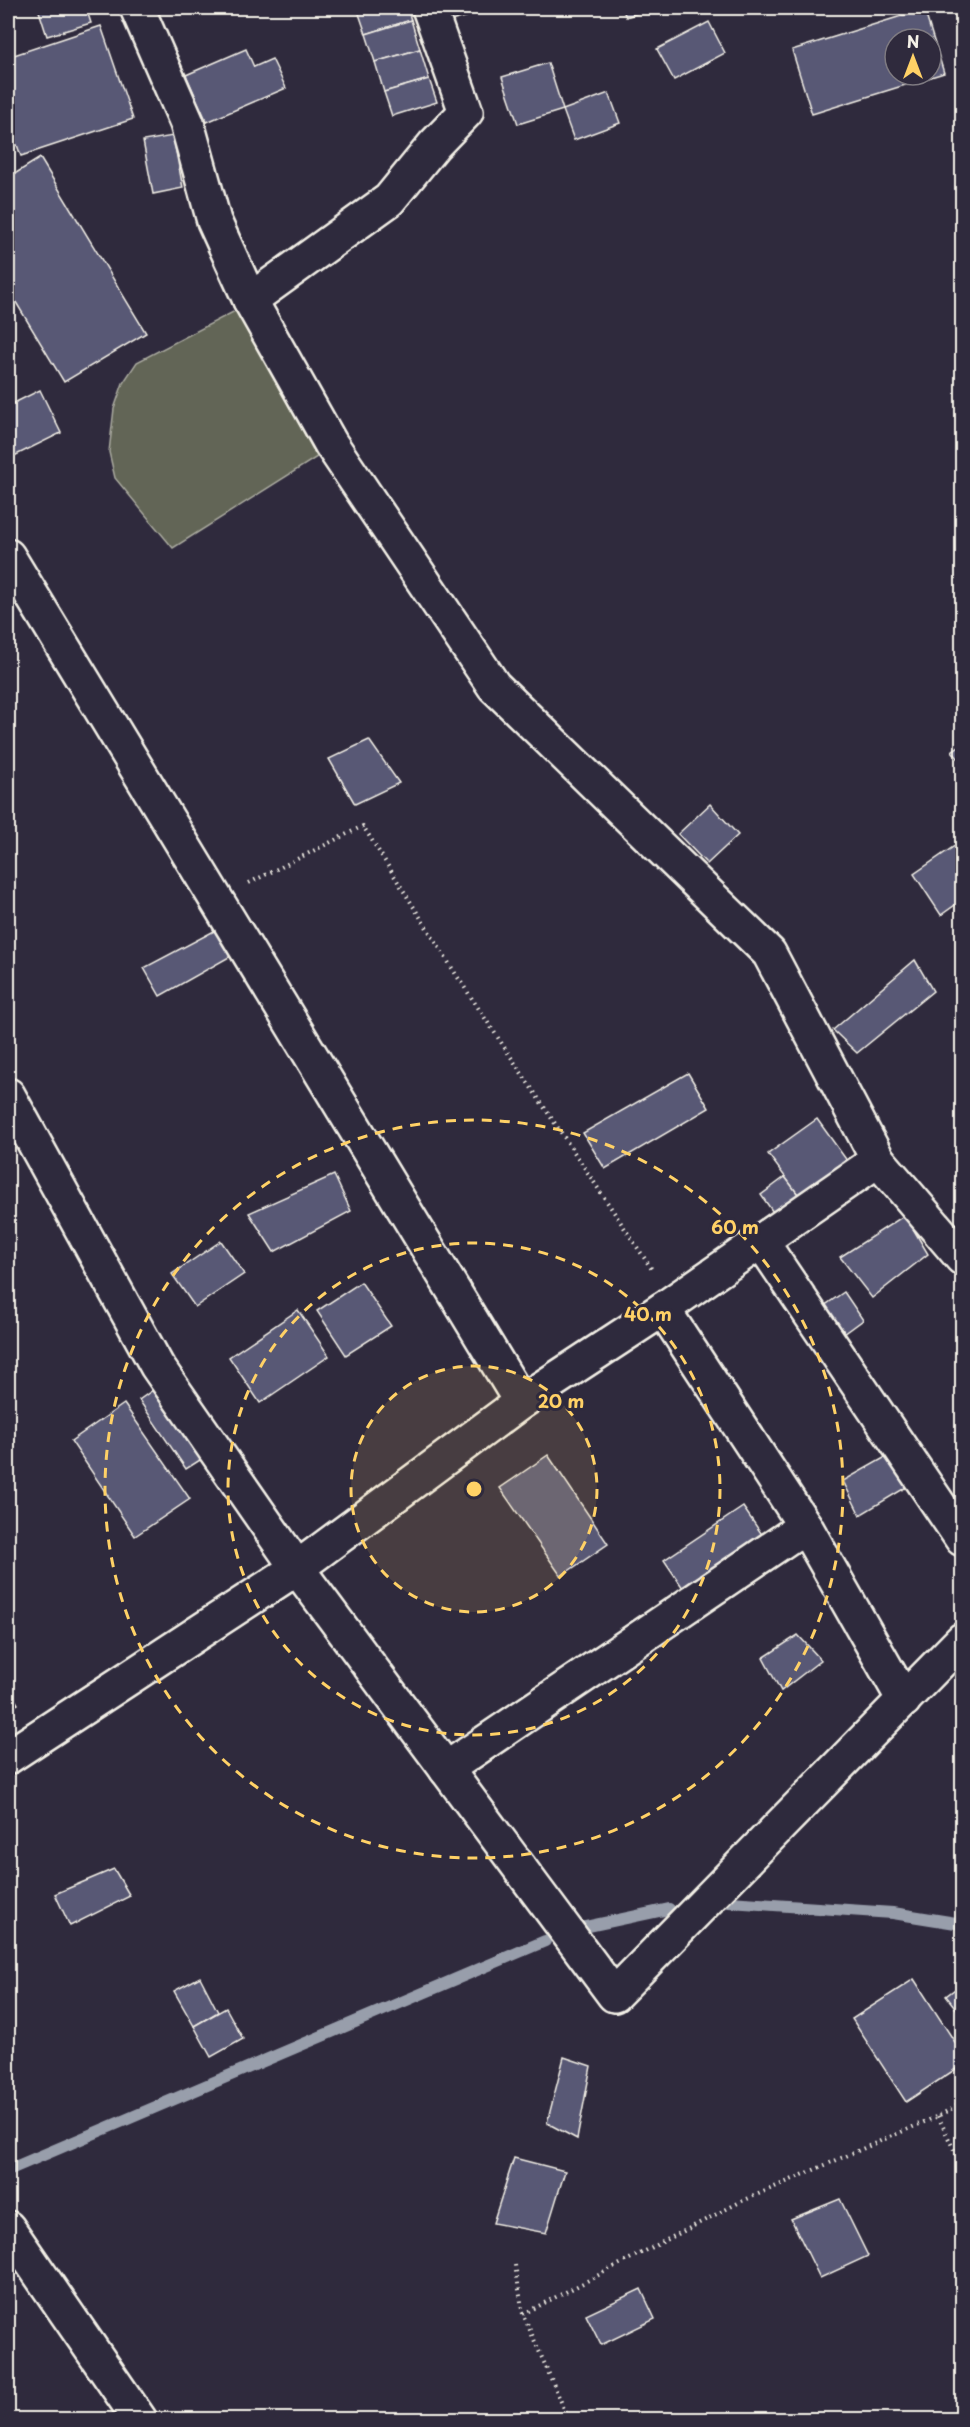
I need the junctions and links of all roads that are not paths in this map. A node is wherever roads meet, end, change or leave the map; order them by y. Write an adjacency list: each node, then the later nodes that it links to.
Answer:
1 (137, 8): 3 (street)
2 (429, 8): 3 (street)
3 (250, 300): 6 (street)
4 (8, 556): 10 (street)
5 (8, 1095): 13 (street)
6 (878, 1160): 7 (street); 8 (street)
7 (761, 1241): 9 (street); 12 (street)
8 (963, 1258)
9 (668, 1305): 10 (street); 11 (street)
10 (521, 1402): 13 (street)
11 (805, 1526): 15 (street); 17 (street)
12 (963, 1539)
13 (297, 1568): 16 (street); 17 (street)
14 (963, 1640): 15 (street)
15 (904, 1700): 17 (street)
16 (8, 1757)
17 (446, 1769)
18 (8, 2228): 19 (street)
19 (140, 2420)

